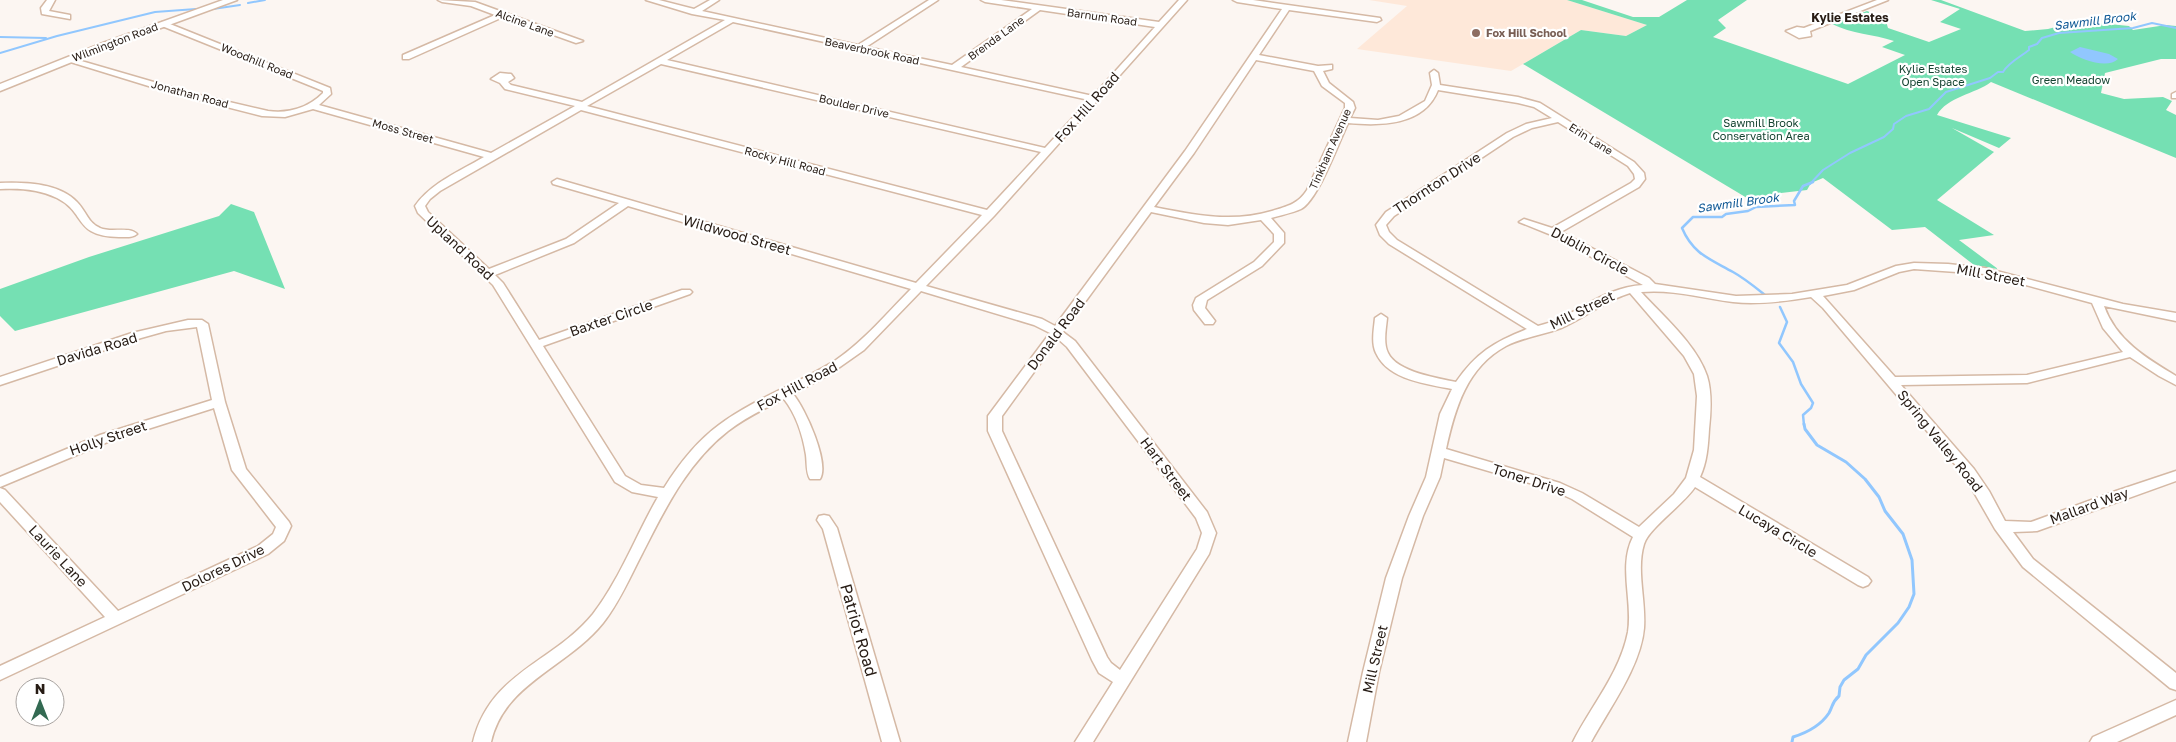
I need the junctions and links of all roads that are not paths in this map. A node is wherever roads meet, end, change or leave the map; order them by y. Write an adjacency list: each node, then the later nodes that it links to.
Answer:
1 (51, 0): 15 (street)
2 (232, 0): 18 (main road, Wilmington Road)
3 (442, 0): 14 (street, Alcine Lane)
4 (650, 0): 13 (street, Beaverbrook Road)
5 (715, 0): 13 (street)
6 (934, 0): 22 (street)
7 (985, 0): 12 (street, Barnum Road)
8 (1184, 0): 19 (street, Fox Hill Road)
9 (1237, 0): 11 (street)
10 (1884, 0): 20 (street)
11 (1287, 7): 17 (street); 24 (street, Donald Road)
12 (1038, 8): 19 (street, Barnum Road); 28 (street, Brenda Lane)
13 (695, 12): 16 (street, Beaverbrook Road)
14 (501, 15): 21 (street, Alcine Lane); 23 (street)
15 (68, 17)
16 (733, 19): 22 (street, Beaverbrook Road); 26 (street, Upland Road)
17 (1377, 20)
18 (165, 24): 25 (main road, Wilmington Road); 35 (street, Woodhill Road)
19 (1161, 25): 34 (street, Fox Hill Road)
20 (1804, 31)
21 (579, 41)
22 (858, 48): 28 (street, Beaverbrook Road)
23 (406, 56)
24 (1253, 57): 29 (street); 44 (street, Donald Road)
25 (68, 60): 33 (main road, Wilmington Road); 35 (street, Jonathan Road)
26 (661, 61): 36 (street, Upland Road); 39 (street, Boulder Drive)
27 (1329, 67): 29 (street)
28 (954, 68): 34 (street, Beaverbrook Road)
29 (1318, 69): 38 (street, Tinkham Avenue)
30 (1434, 73): 32 (street)
31 (504, 81): 36 (street, Rocky Hill Road)
32 (1436, 87): 37 (street, Erin Lane); 38 (street)
33 (0, 88)
34 (1095, 99): 39 (street, Fox Hill Road)
35 (312, 106): 40 (street, Moss Street)
36 (582, 106): 40 (street, Upland Road); 45 (street, Rocky Hill Road)
37 (1560, 119): 48 (street, Erin Lane); 61 (street, Thornton Drive)
38 (1345, 120): 46 (street, Tinkham Avenue)
39 (1046, 152): 45 (street, Fox Hill Road)
40 (493, 157): 50 (street, Upland Road)
41 (557, 182): 43 (street, Wildwood Street)
42 (0, 186): 49 (street)
43 (627, 202): 50 (street); 51 (street, Wildwood Street)
44 (1150, 209): 46 (street, Tinkham Avenue); 62 (street, Donald Road)
45 (990, 214): 51 (street, Fox Hill Road)
46 (1264, 217): 59 (street)
47 (1524, 222): 48 (street, Dublin Circle)
48 (1553, 232): 52 (street, Dublin Circle)
49 (132, 234)
50 (489, 273): 63 (street, Upland Road)
51 (918, 287): 62 (street, Hart Street); 69 (street, Fox Hill Road)
52 (1652, 287): 53 (street, Mill Street); 55 (street, Mill Street)
53 (1632, 289): 61 (street, Mill Street); 74 (street)
54 (686, 292): 63 (street, Baxter Circle)
55 (1815, 295): 56 (street, Mill Street); 66 (street, Spring Valley Road)
56 (2097, 300): 57 (street, Mill Street); 64 (street)
57 (2176, 317)
58 (1381, 318): 68 (street)
59 (1209, 321)
60 (195, 323): 65 (street, Davida Road); 70 (street, Dolores Drive)
61 (1536, 330): 68 (street, Mill Street)
62 (1057, 332): 84 (street, Donald Road); 84 (street, Hart Street)
63 (535, 345): 77 (street, Upland Road)
64 (2133, 353): 66 (street); 67 (street)
65 (0, 381)
66 (1891, 381): 79 (street, Spring Valley Road)
67 (2176, 381)
68 (1459, 387): 71 (street, Mill Street)
69 (786, 393): 72 (street); 77 (street, Fox Hill Road)
70 (220, 402): 75 (street, Holly Street); 82 (street, Dolores Drive)
71 (1438, 452): 80 (street, Toner Drive); 90 (street, Mill Street)
72 (815, 476)
73 (2176, 476): 79 (street, Mallard Way)
74 (1694, 480): 80 (street); 81 (street, Lucaya Circle)
75 (0, 482)
76 (0, 493): 82 (street, Laurie Lane)
77 (668, 493): 87 (street, Fox Hill Road)
78 (824, 520): 88 (street, Patriot Road)
79 (2001, 526): 85 (street, Spring Valley Road)
80 (1640, 535): 91 (street)
81 (1863, 581)
82 (116, 619): 83 (street, Dolores Drive)
83 (0, 673)
84 (1123, 680): 89 (street, Hart Street)
85 (2176, 683)
86 (2176, 707): 92 (street)
87 (482, 742)
88 (890, 742)
89 (1084, 742)
90 (1357, 742)
91 (1582, 742)
92 (2099, 742)

